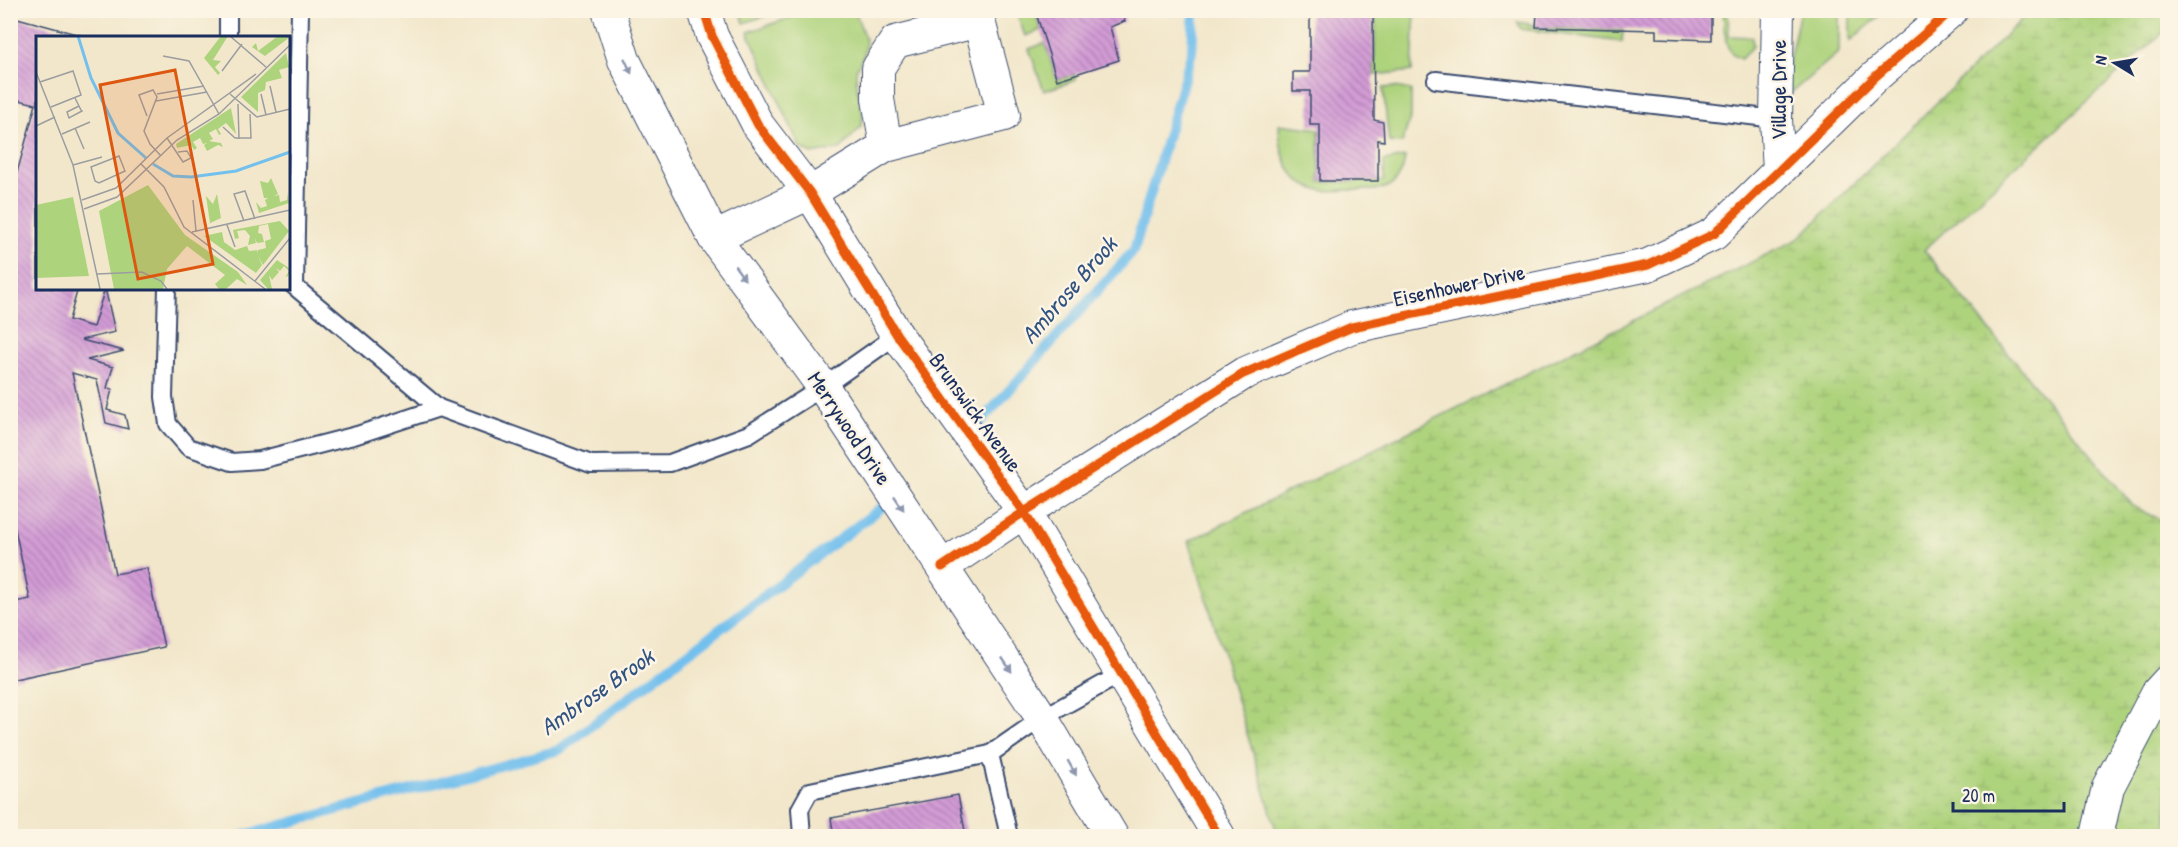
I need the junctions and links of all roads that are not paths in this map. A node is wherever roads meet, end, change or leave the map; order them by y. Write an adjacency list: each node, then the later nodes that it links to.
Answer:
1 (228, 10): 7 (lane)
2 (300, 10): 14 (lane)
3 (608, 10): 13 (street, Merrywood Drive, one-way to 13)
4 (704, 10): 12 (street, Brunswick Avenue)
5 (1778, 10): 9 (street, Village Drive)
6 (1952, 10): 11 (street, Eisenhower Drive)
7 (228, 36)
8 (1436, 80): 9 (lane)
9 (1776, 119): 11 (street, Village Drive)
10 (886, 146): 10 (street); 12 (street)
11 (1779, 170): 19 (street, Eisenhower Drive)
12 (810, 193): 13 (street); 16 (street, Brunswick Avenue)
13 (714, 238): 17 (street, Merrywood Drive, one-way to 17)
14 (292, 283): 18 (lane)
15 (167, 290): 18 (lane)
16 (897, 335): 17 (lane); 19 (street, Brunswick Avenue)
17 (823, 387): 18 (lane); 20 (street, Merrywood Drive, one-way to 20)
18 (439, 408)
19 (1024, 512): 20 (street, Eisenhower Drive); 21 (street, Brunswick Avenue)
20 (942, 567): 23 (street, Merrywood Drive, one-way to 23)
21 (1121, 674): 23 (lane); 28 (street, Brunswick Avenue)
22 (2168, 681): 29 (street)
23 (1042, 718): 24 (lane); 27 (street, Merrywood Drive, one-way to 27)
24 (990, 754): 25 (lane); 26 (lane)
25 (802, 837)
26 (1010, 837)
27 (1112, 837)
28 (1219, 837)
29 (2097, 837)

